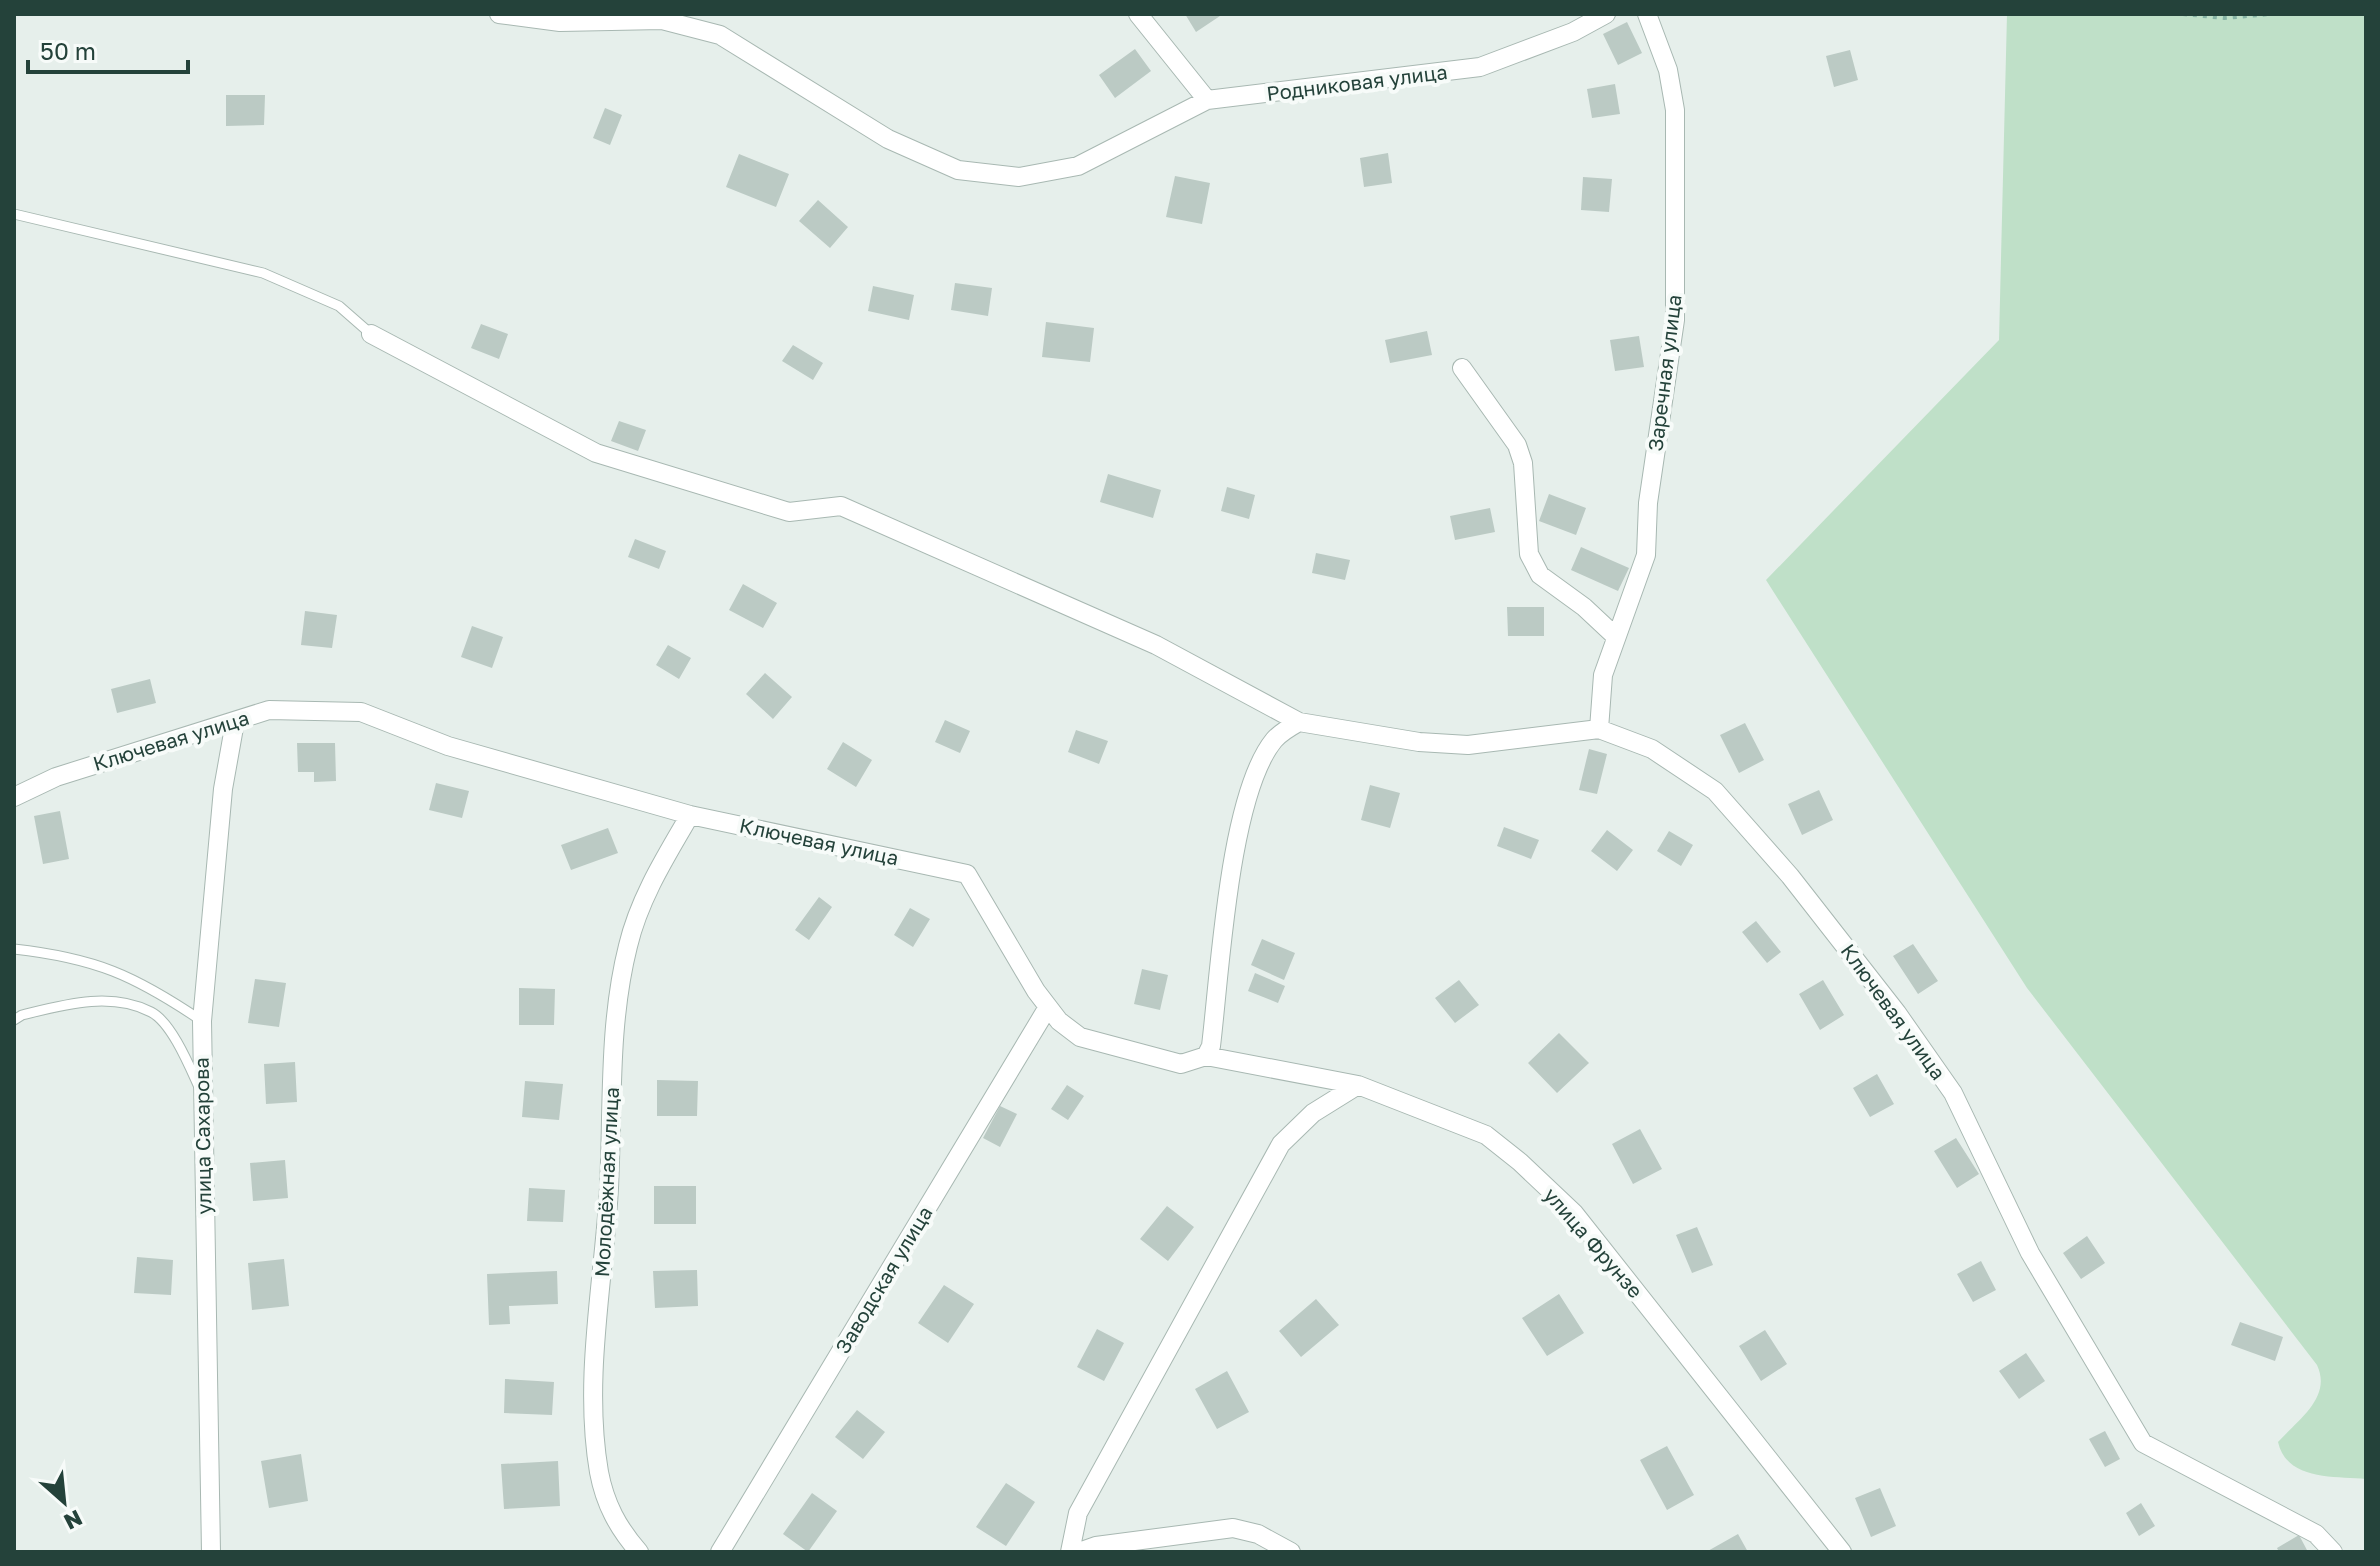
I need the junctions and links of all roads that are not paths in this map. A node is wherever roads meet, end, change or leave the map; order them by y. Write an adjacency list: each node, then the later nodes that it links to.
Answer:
1 (499, 14): 5 (street)
2 (1138, 14): 6 (street)
3 (1606, 14): 6 (street, Родниковая улица)
4 (1647, 14): 10 (street, Заречная улица)
5 (661, 17): 6 (street)
6 (1207, 100)
7 (14, 214): 8 (lane)
8 (371, 334): 12 (street, Ключевая улица)
9 (1462, 368): 10 (street)
10 (1615, 636): 13 (street, Заречная улица)
11 (235, 722): 14 (street, Ключевая улица); 15 (street, Ключевая улица); 19 (street, улица Сахарова)
12 (1299, 722): 13 (street, Ключевая улица); 20 (street)
13 (1599, 729): 30 (street, Ключевая улица)
14 (14, 797)
15 (690, 815): 17 (street, Ключевая улица); 24 (street, Молодёжная улица)
16 (14, 949): 19 (lane)
17 (1048, 1007): 20 (street, Ключевая улица); 25 (street, Заводская улица)
18 (14, 1020): 22 (lane)
19 (202, 1021): 22 (street, улица Сахарова)
20 (1206, 1056): 21 (street, улица Фрунзе)
21 (1358, 1085): 26 (street); 29 (street, улица Фрунзе)
22 (202, 1092): 23 (street, улица Сахарова)
23 (211, 1552)
24 (639, 1552)
25 (720, 1552)
26 (1070, 1552)
27 (1079, 1552): 28 (street)
28 (1291, 1552)
29 (1842, 1552)
30 (2333, 1552)

